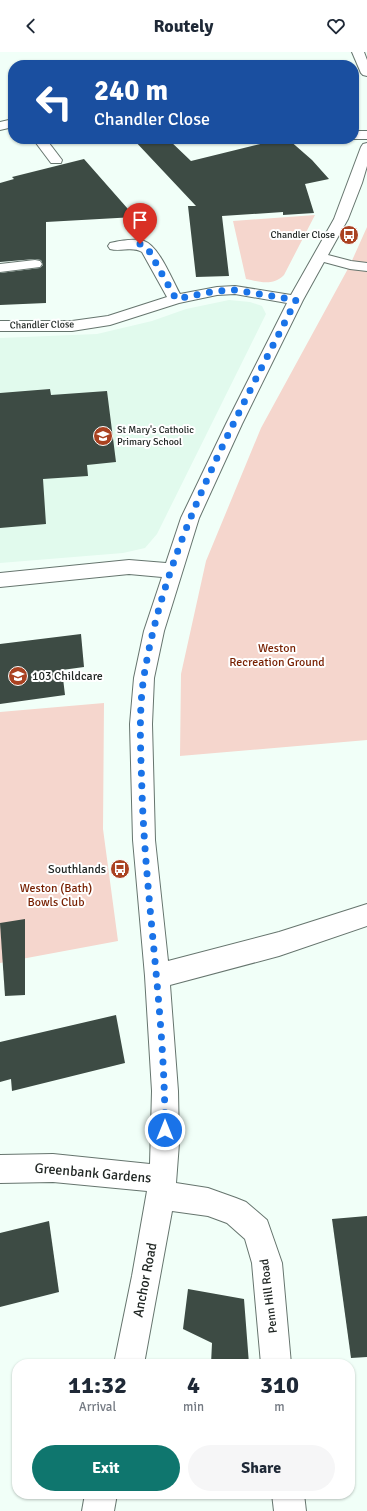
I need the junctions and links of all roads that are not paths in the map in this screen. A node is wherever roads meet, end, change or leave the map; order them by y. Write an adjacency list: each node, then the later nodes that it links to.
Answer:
1 (358, 52): 2 (street)
2 (367, 73)
3 (43, 144): 5 (street)
4 (367, 147): 7 (street)
5 (56, 160)
6 (116, 246): 11 (street)
7 (321, 257): 9 (street); 12 (street)
8 (35, 264): 10 (street)
9 (367, 267)
10 (0, 268)
11 (176, 299): 12 (street, Chandler Close); 13 (street, Chandler Close)
12 (296, 300): 14 (street)
13 (0, 326)
14 (172, 571): 15 (street); 17 (street)
15 (0, 580)
16 (367, 915): 17 (street)
17 (157, 976): 19 (street)
18 (0, 1168): 19 (street, Greenbank Gardens)
19 (161, 1187): 20 (street, Anchor Road); 21 (street, Penn Hill Road)
20 (130, 1359)
21 (276, 1359)
22 (100, 1499): 24 (street)
23 (289, 1499): 25 (street)
24 (98, 1511)
25 (290, 1511)

